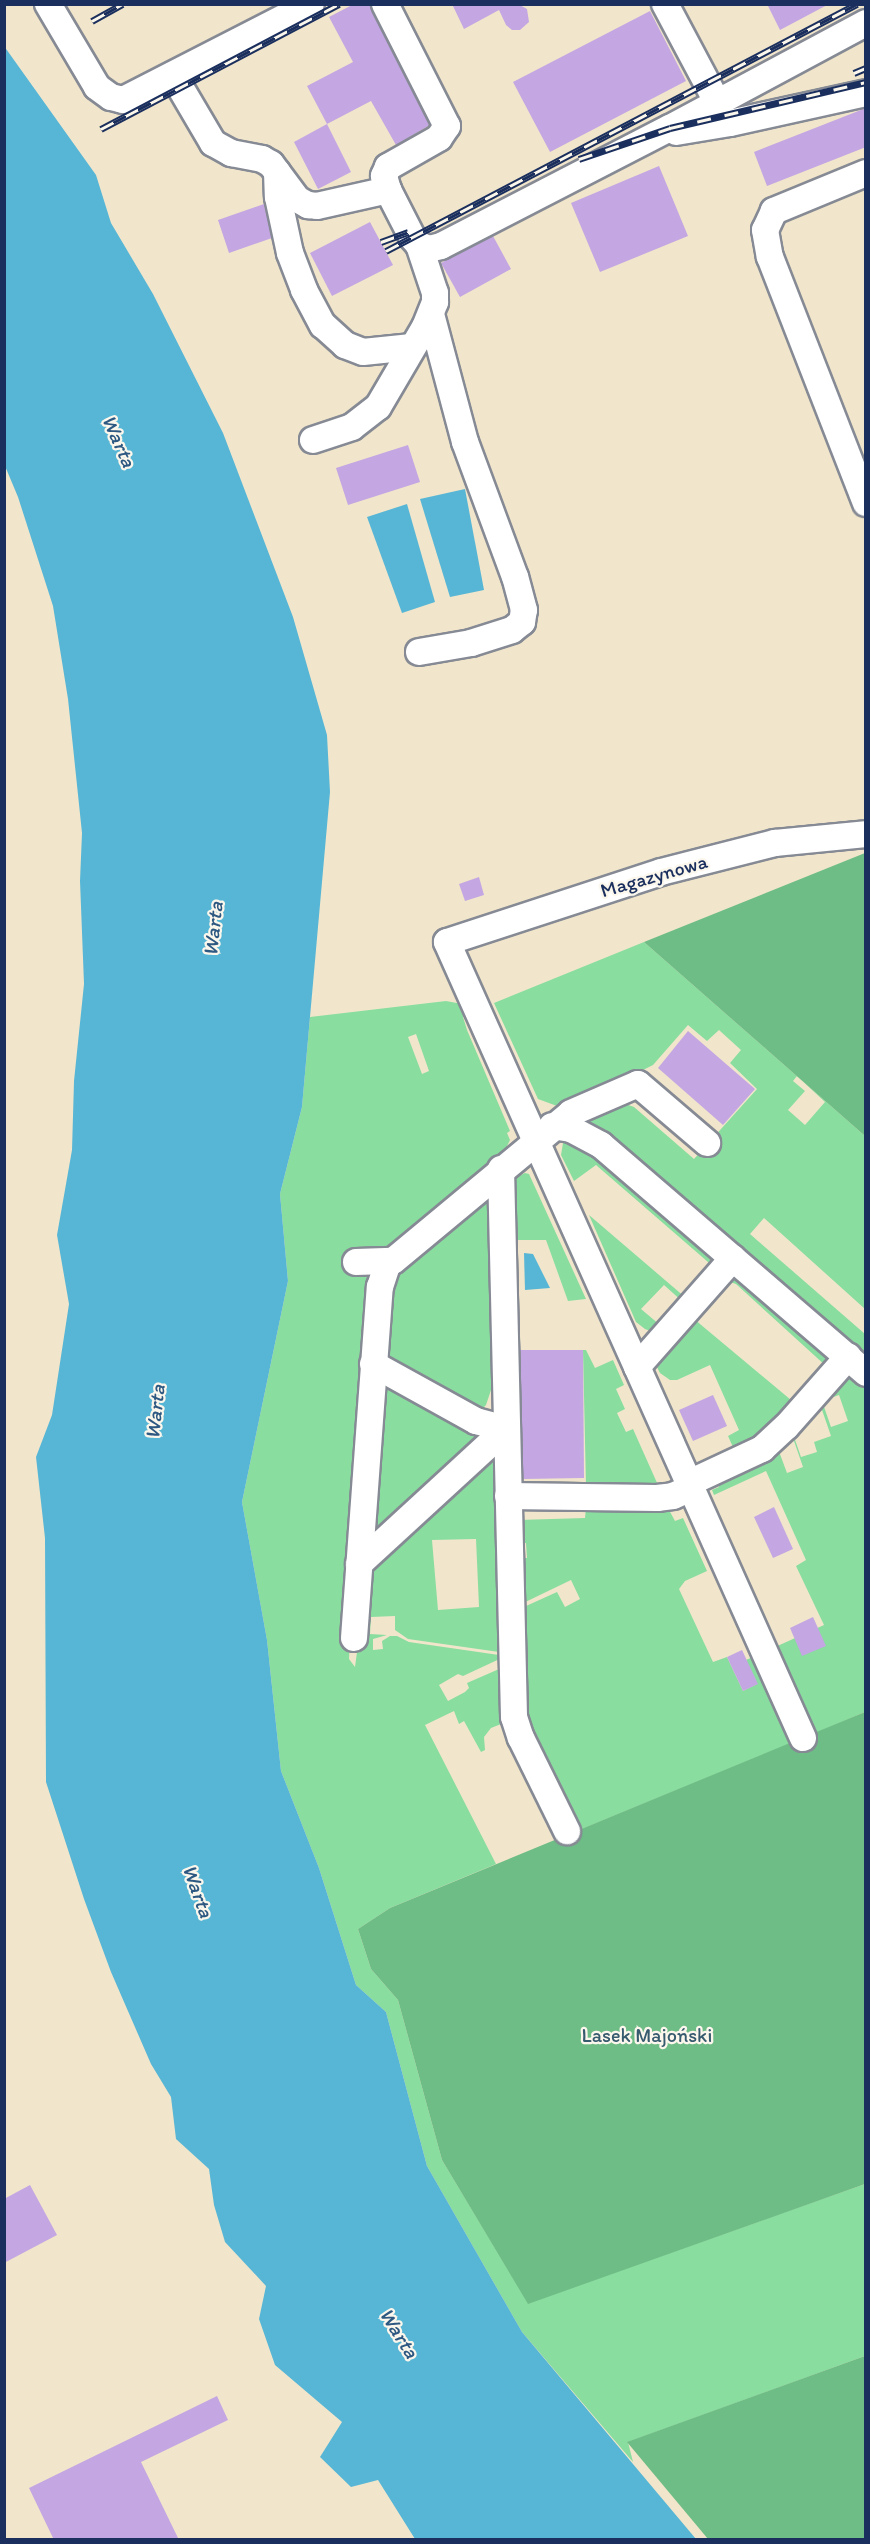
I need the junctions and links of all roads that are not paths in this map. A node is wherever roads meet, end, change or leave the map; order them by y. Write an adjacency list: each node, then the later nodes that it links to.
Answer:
1 (48, 4): 6 (lane)
2 (311, 4): 6 (lane)
3 (385, 4): 12 (lane)
4 (665, 4): 8 (lane)
5 (866, 23): 8 (lane)
6 (173, 75): 10 (lane)
7 (866, 93): 9 (lane)
8 (717, 102): 9 (lane)
9 (657, 135): 13 (lane)
10 (278, 171): 12 (lane); 15 (lane)
11 (866, 173): 17 (lane)
12 (388, 190): 13 (lane)
13 (419, 245): 14 (lane)
14 (430, 314): 15 (lane); 18 (lane)
15 (412, 346): 16 (lane)
16 (313, 440)
17 (866, 503)
18 (419, 652)
19 (866, 834): 20 (lane, Magazynowa)
20 (544, 1133): 21 (lane); 22 (lane); 23 (lane); 28 (lane)
21 (707, 1143)
22 (501, 1169): 25 (lane); 29 (lane)
23 (733, 1258): 27 (lane); 28 (lane)
24 (356, 1262): 25 (lane)
25 (388, 1263): 26 (lane)
26 (373, 1364): 29 (lane); 32 (lane)
27 (856, 1365): 30 (lane)
28 (637, 1367): 30 (lane)
29 (506, 1429): 31 (lane); 32 (lane)
30 (690, 1486): 31 (lane); 34 (lane)
31 (508, 1496): 35 (lane)
32 (359, 1564): 33 (lane)
33 (354, 1638)
34 (803, 1738)
35 (567, 1831)

